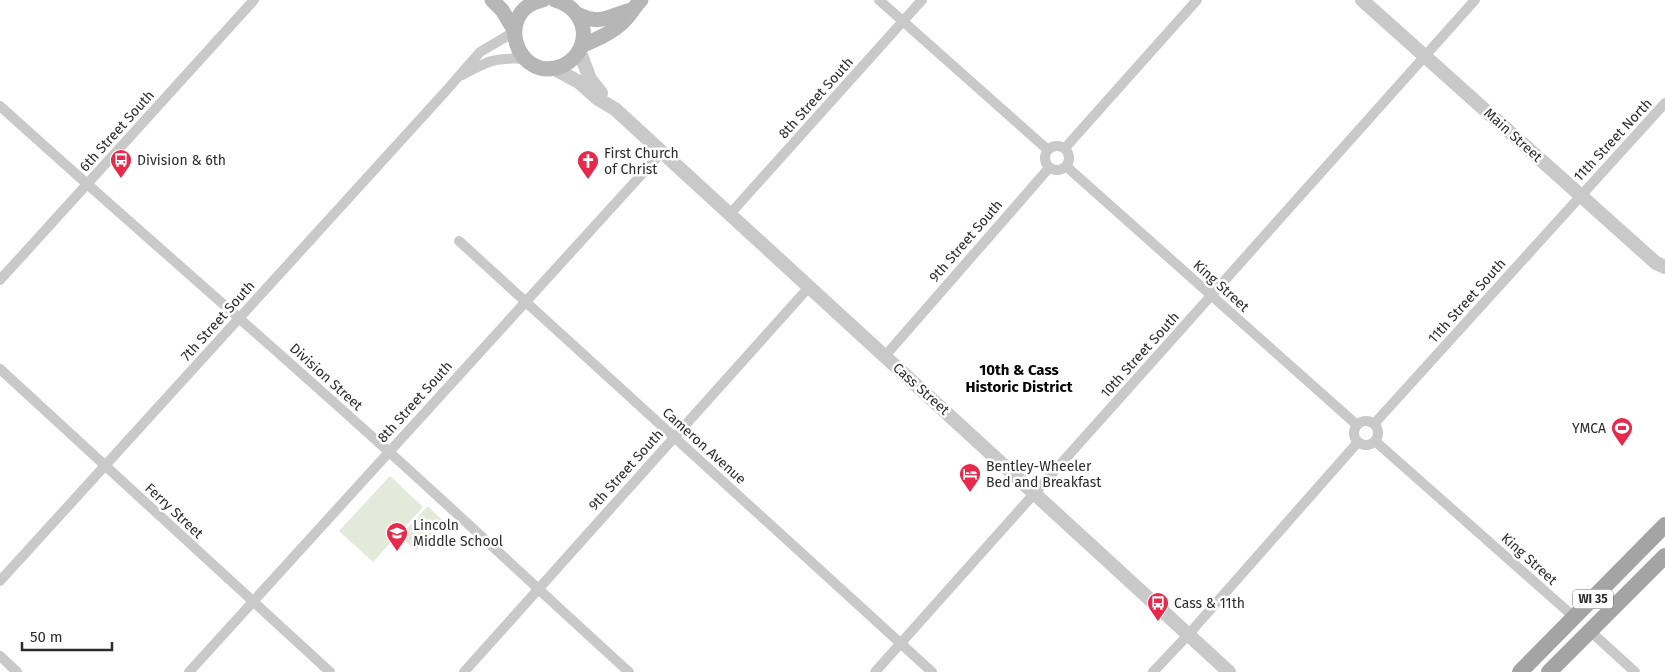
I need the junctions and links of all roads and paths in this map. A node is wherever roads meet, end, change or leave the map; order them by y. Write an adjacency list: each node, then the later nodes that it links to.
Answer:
1 (254, 0): 27 (street, 6th Street South)
2 (492, 0): 13 (main road)
3 (555, 0): 11 (main road)
4 (879, 0): 12 (street)
5 (922, 0): 12 (street, 8th Street South)
6 (1197, 0): 22 (street)
7 (1362, 0): 15 (street, Main Street)
8 (1474, 0): 15 (street, 10th Street South)
9 (534, 1): 13 (main road)
10 (636, 5): 11 (main road); 14 (main road)
11 (577, 14): 14 (main road)
12 (903, 21): 23 (street); 29 (street, 8th Street South)
13 (514, 31): 16 (main road); 18 (street, 7th Street South)
14 (580, 48): 17 (main road); 21 (street, Cass Street)
15 (1425, 56): 28 (street, Main Street); 35 (street, 10th Street South)
16 (525, 59): 17 (main road); 18 (street, 7th Street South)
17 (552, 68): 21 (street, Cass Street)
18 (457, 78): 37 (street, 7th Street South)
19 (1665, 103): 28 (street, 11th Street North)
20 (0, 106): 27 (street, Division Street)
21 (612, 107): 24 (street, Cass Street)
22 (1065, 148): 23 (street); 25 (street)
23 (1048, 150): 26 (street)
24 (662, 152): 29 (street, Cass Street); 36 (street, 8th Street South)
25 (1067, 167): 26 (street); 35 (street, King Street)
26 (1049, 168): 38 (street, 9th Street South)
27 (87, 184): 33 (street, 6th Street South); 37 (street, Division Street)
28 (1580, 195): 31 (street, Main Street); 40 (street, 11th Street South)
29 (730, 214): 34 (street, Cass Street)
30 (459, 241): 36 (street, Cameron Avenue)
31 (1661, 265): 32 (street, Main Street)
32 (1665, 275)
33 (0, 280)
34 (809, 287): 38 (street, Cass Street); 42 (street, 9th Street South)
35 (1211, 295): 41 (street, King Street); 47 (street, 10th Street South)
36 (525, 301): 42 (street, Cameron Avenue); 45 (street, 8th Street South)
37 (239, 318): 45 (street, Division Street); 46 (street, 7th Street South)
38 (885, 356): 47 (street, Cass Street)
39 (0, 369): 46 (street, Ferry Street)
40 (1374, 424): 41 (street); 43 (street)
41 (1357, 425): 44 (street)
42 (674, 437): 51 (street, 9th Street South); 56 (street, Cameron Avenue)
43 (1375, 441): 44 (street); 53 (street, King Street)
44 (1358, 442): 55 (street)
45 (389, 452): 51 (street, Division Street); 52 (street, 8th Street South)
46 (106, 465): 50 (street, 7th Street South); 52 (street, Ferry Street)
47 (1035, 493): 55 (street, Cass Street); 56 (street, 10th Street South)
48 (1665, 525): 53 (main road, WI 35)
49 (1665, 556): 54 (main road, WI 35)
50 (0, 581)
51 (538, 590): 61 (street, 9th Street South); 62 (street, Division Street)
52 (253, 601): 59 (street, 8th Street South); 60 (street, Ferry Street)
53 (1574, 618): 67 (main road, WI 35)
54 (1590, 631): 68 (main road, WI 35); 69 (street)
55 (1188, 635): 65 (street); 66 (street, Cass Street)
56 (901, 644): 63 (street, 10th Street South); 64 (street, Cameron Avenue)
57 (0, 656): 58 (street)
58 (17, 672)
59 (189, 672)
60 (330, 672)
61 (464, 672)
62 (629, 672)
63 (875, 672)
64 (932, 672)
65 (1153, 672)
66 (1229, 672)
67 (1520, 672)
68 (1549, 672)
69 (1635, 672)

